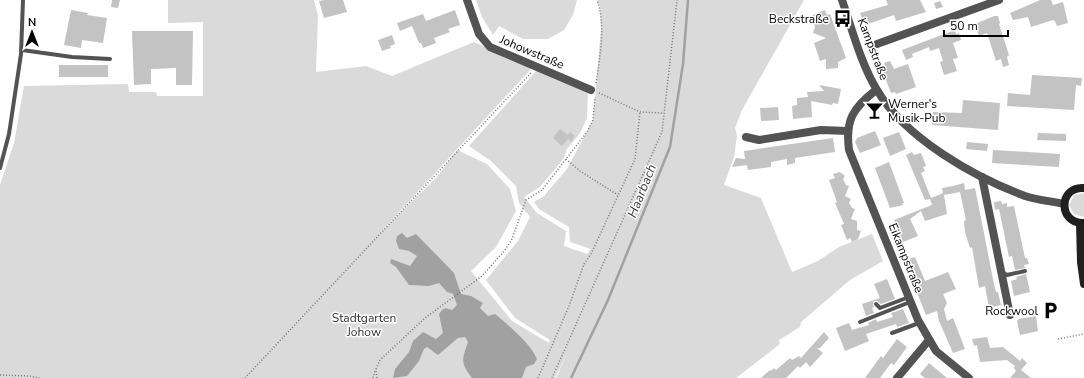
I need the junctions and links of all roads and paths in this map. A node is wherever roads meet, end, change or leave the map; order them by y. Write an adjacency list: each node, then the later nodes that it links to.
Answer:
1 (23, 0): 8 (lane)
2 (467, 0): 10 (street, Johowstraße)
3 (597, 0): 12 (path)
4 (677, 0): 14 (path)
5 (842, 0): 11 (street, Kampstraße)
6 (999, 0): 7 (street)
7 (877, 44)
8 (22, 50): 9 (lane); 18 (lane)
9 (110, 59)
10 (536, 68): 12 (street, Johowstraße); 40 (path)
11 (876, 90): 15 (street, Eikampstraße); 19 (street, Kampstraße)
12 (594, 91): 13 (path); 17 (path)
13 (640, 112): 14 (path); 22 (path)
14 (663, 112): 44 (path)
15 (848, 131): 16 (street); 28 (street, Eikampstraße)
16 (746, 137)
17 (566, 159): 22 (path); 37 (path)
18 (0, 168)
19 (982, 177): 23 (street, Kampstraße); 26 (street)
20 (1084, 179): 21 (street)
21 (1083, 188): 23 (street)
22 (618, 195): 43 (path)
23 (1064, 204): 24 (street)
24 (1082, 223): 27 (street)
25 (1025, 271): 26 (lane)
26 (1002, 272): 30 (street)
27 (1084, 284)
28 (909, 299): 29 (lane); 31 (lane); 32 (street, Eikampstraße)
29 (876, 304)
30 (1010, 315)
31 (860, 322)
32 (919, 323): 33 (lane); 36 (street, Eikampstraße)
33 (892, 333)
34 (1084, 334): 35 (path)
35 (1058, 339)
36 (929, 340): 45 (street); 46 (street, Eikampstraße)
37 (376, 369): 41 (path); 42 (path)
38 (0, 375): 39 (path)
39 (40, 378)
40 (245, 378)
41 (373, 378)
42 (377, 378)
43 (538, 378)
44 (552, 378)
45 (897, 378)
46 (969, 378)

